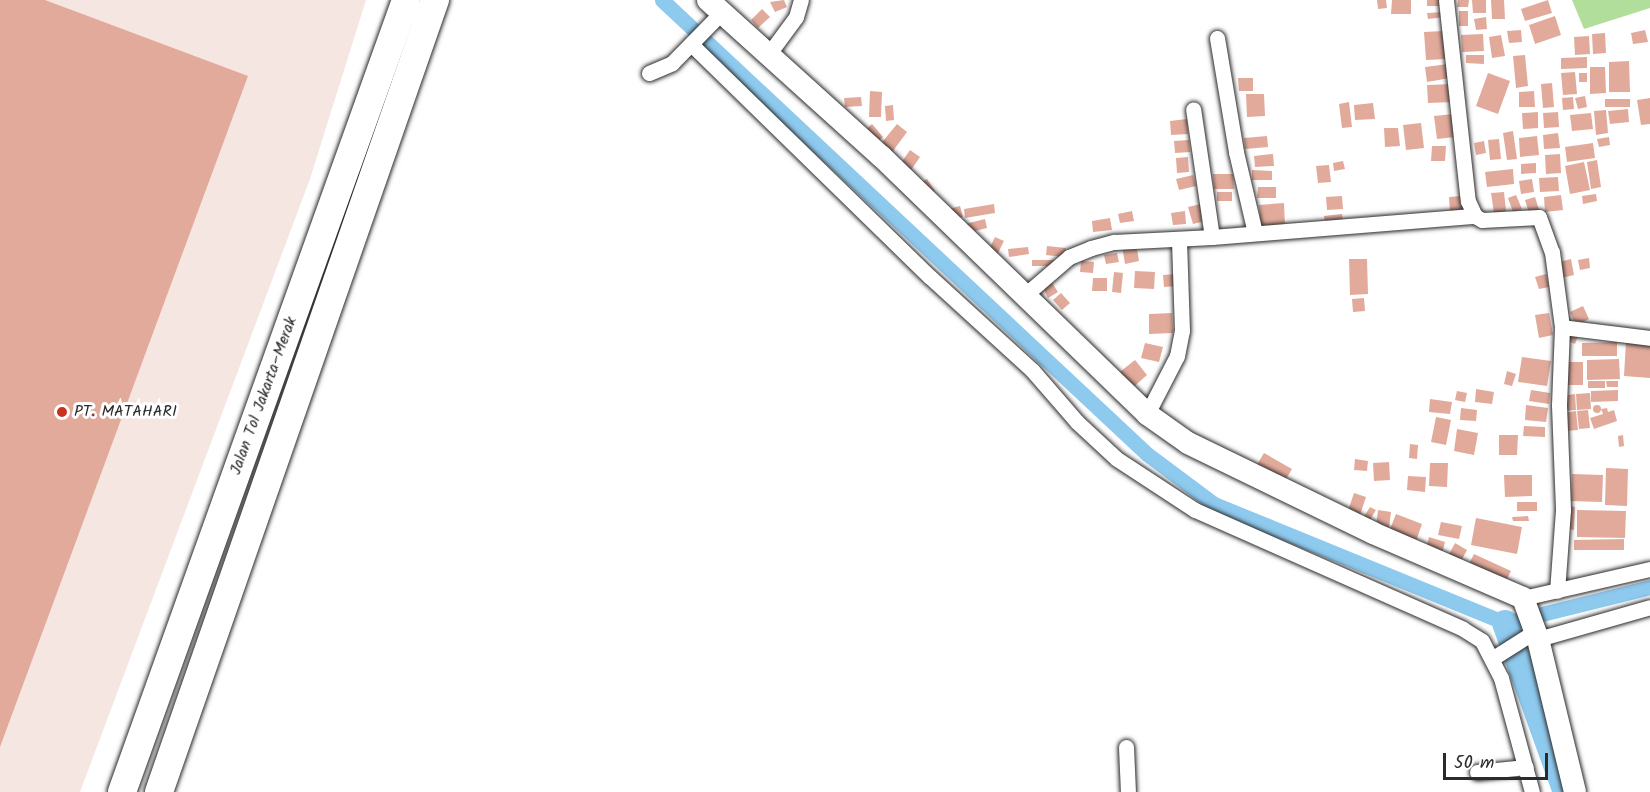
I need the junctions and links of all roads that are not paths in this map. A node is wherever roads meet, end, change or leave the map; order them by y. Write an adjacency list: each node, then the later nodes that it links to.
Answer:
1 (406, 0): 27 (highway, Jalan Tol Jakarta–Merak)
2 (435, 0): 28 (highway, Jalan Tol Jakarta–Merak)
3 (1446, 0): 11 (street)
4 (805, 1): 8 (street)
5 (715, 10): 7 (street); 8 (street)
6 (1217, 38): 12 (street)
7 (694, 42): 9 (street); 23 (street)
8 (768, 55): 15 (street)
9 (649, 73)
10 (1193, 109): 13 (street)
11 (1475, 216): 12 (street); 16 (street)
12 (1255, 232): 13 (street)
13 (1212, 237): 14 (street)
14 (1179, 239): 15 (street); 18 (street)
15 (1024, 295): 18 (street)
16 (1562, 327): 17 (street); 20 (street)
17 (1650, 338)
18 (1147, 414): 22 (street)
19 (1650, 569): 20 (street)
20 (1557, 591): 22 (street)
21 (1650, 607): 22 (street)
22 (1531, 623): 23 (street); 31 (street)
23 (1497, 656): 25 (street)
24 (1126, 747): 29 (street)
25 (1526, 767): 26 (street); 30 (street)
26 (1477, 772)
27 (122, 792)
28 (159, 792)
29 (1128, 792)
30 (1532, 792)
31 (1575, 792)

